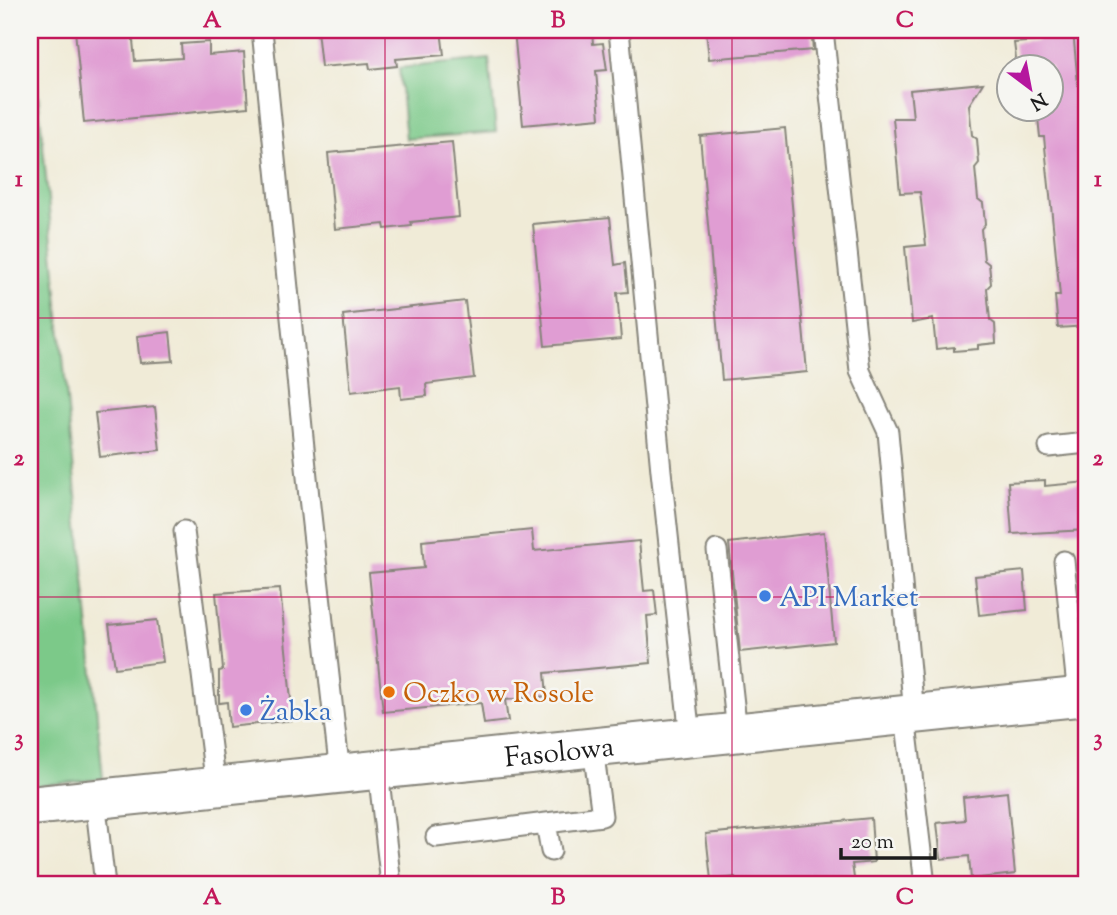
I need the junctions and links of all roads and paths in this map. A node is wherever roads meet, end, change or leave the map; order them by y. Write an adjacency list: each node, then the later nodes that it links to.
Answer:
1 (262, 30): 15 (lane)
2 (619, 30): 12 (lane)
3 (823, 30): 10 (lane)
4 (1087, 443): 5 (lane)
5 (1049, 447)
6 (184, 531): 16 (lane)
7 (717, 550): 11 (lane)
8 (1064, 561): 9 (lane)
9 (1083, 696): 10 (street, Fasolowa)
10 (909, 714): 11 (street, Fasolowa); 24 (lane)
11 (737, 733): 12 (street, Fasolowa)
12 (690, 737): 13 (street, Fasolowa)
13 (593, 748): 14 (street, Fasolowa); 19 (lane)
14 (378, 770): 15 (street, Fasolowa); 23 (lane)
15 (340, 774): 16 (street, Fasolowa)
16 (216, 787): 17 (street, Fasolowa)
17 (95, 799): 18 (street, Fasolowa); 22 (lane)
18 (30, 806)
19 (546, 823): 20 (lane); 21 (lane)
20 (436, 837)
21 (551, 851)
22 (105, 885)
23 (391, 885)
24 (925, 885)

